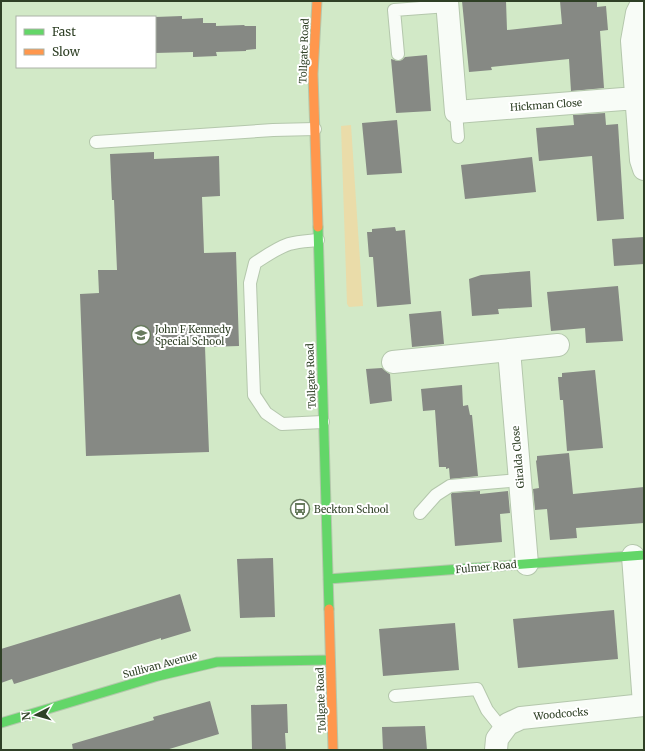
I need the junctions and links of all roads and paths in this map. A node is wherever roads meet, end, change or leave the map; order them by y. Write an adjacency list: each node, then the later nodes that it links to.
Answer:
1 (317, 1): 7 (street, Tollgate Road)
2 (643, 1): 5 (street)
3 (447, 3): 4 (lane); 6 (street)
4 (398, 54)
5 (636, 98): 6 (street, Hickman Close); 10 (street)
6 (456, 112): 8 (lane)
7 (315, 129): 9 (lane); 11 (street, Tollgate Road)
8 (458, 137)
9 (96, 142)
10 (644, 169)
11 (318, 240): 15 (street, Tollgate Road); 15 (lane)
12 (558, 345): 13 (street)
13 (509, 350): 14 (street); 16 (street, Giralda Close)
14 (393, 362)
15 (324, 422): 20 (street, Tollgate Road)
16 (520, 480): 17 (lane); 19 (street, Giralda Close)
17 (420, 512)
18 (639, 555): 19 (street, Fulmer Road); 23 (street, Woodcocks)
19 (527, 564): 20 (street, Fulmer Road)
20 (328, 579): 21 (street, Tollgate Road)
21 (330, 660): 24 (street, Sullivan Avenue); 26 (street, Tollgate Road)
22 (395, 696): 25 (lane)
23 (644, 705): 25 (street, Woodcocks)
24 (1, 723)
25 (500, 740)
26 (334, 750)

